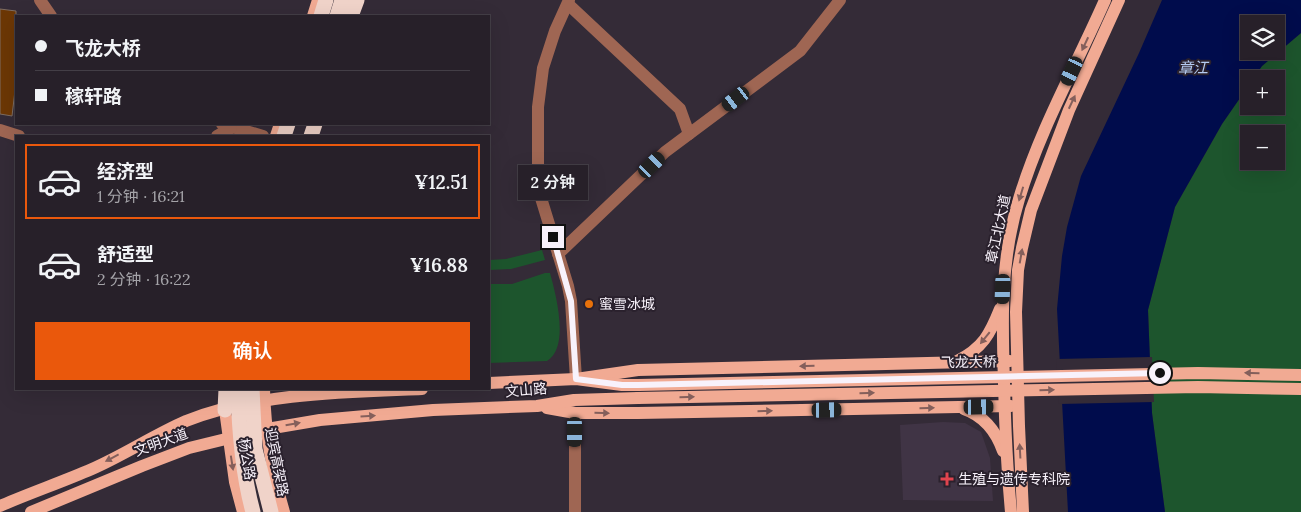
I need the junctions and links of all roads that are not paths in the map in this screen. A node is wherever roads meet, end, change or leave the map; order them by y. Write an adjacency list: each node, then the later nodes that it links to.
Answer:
1 (40, 0): 11 (street)
2 (318, 0): 12 (main road)
3 (326, 0): 13 (highway)
4 (342, 0): 14 (highway)
5 (348, 0): 15 (main road)
6 (357, 0): 16 (highway)
7 (840, 0): 19 (street)
8 (1105, 0): 24 (main road, 章江北大道, one-way to 24)
9 (1119, 0): 26 (main road, 章江北大道, one-way to 9)
10 (569, 2): 19 (street); 23 (street)
11 (50, 15)
12 (313, 15)
13 (321, 15)
14 (337, 15)
15 (344, 15)
16 (351, 15)
17 (227, 126): 21 (street); 22 (street)
18 (0, 130): 20 (street)
19 (689, 134): 23 (street)
20 (17, 135)
21 (218, 135)
22 (259, 135)
23 (558, 254): 29 (street)
24 (1003, 302): 25 (main road, 章江北大道); 27 (main road, one-way to 27)
25 (1003, 361): 26 (main road); 27 (main road); 39 (main road, 章江北大道)
26 (1017, 361): 40 (main road, 章江北大道)
27 (953, 363): 29 (main road, one-way to 29)
28 (1301, 375): 31 (main road, 飞龙大桥, one-way to 31, bridge)
29 (576, 379): 30 (main road, 文山路); 31 (main road, 文山路)
30 (490, 383)
31 (638, 385)
32 (1301, 389): 38 (main road, 文山路, one-way to 32, bridge)
33 (226, 390): 42 (highway)
34 (238, 390): 50 (highway, bridge)
35 (252, 390): 51 (highway, 迎宾高架路, bridge)
36 (405, 390): 37 (main road)
37 (264, 395): 42 (main road); 44 (main road)
38 (537, 406): 43 (main road); 44 (main road, 文山路, one-way to 38)
39 (1004, 406): 40 (main road); 41 (main road); 46 (main road, 章江北大道)
40 (1018, 406): 55 (main road, 章江北大道, one-way to 40)
41 (959, 407): 43 (main road, one-way to 41); 46 (main road)
42 (225, 410): 45 (main road, 杨公路); 47 (main road, 文明大道, one-way to 47)
43 (575, 413): 53 (street)
44 (267, 429): 45 (main road, 文明大道); 52 (main road, 杨公路)
45 (228, 438): 48 (main road, 文明大道); 49 (main road, 杨公路, one-way to 49)
46 (1008, 467): 54 (main road, 章江北大道)
47 (0, 506)
48 (31, 512)
49 (243, 512)
50 (253, 512)
51 (271, 512)
52 (284, 512)
53 (575, 512)
54 (1011, 512)
55 (1024, 512)

